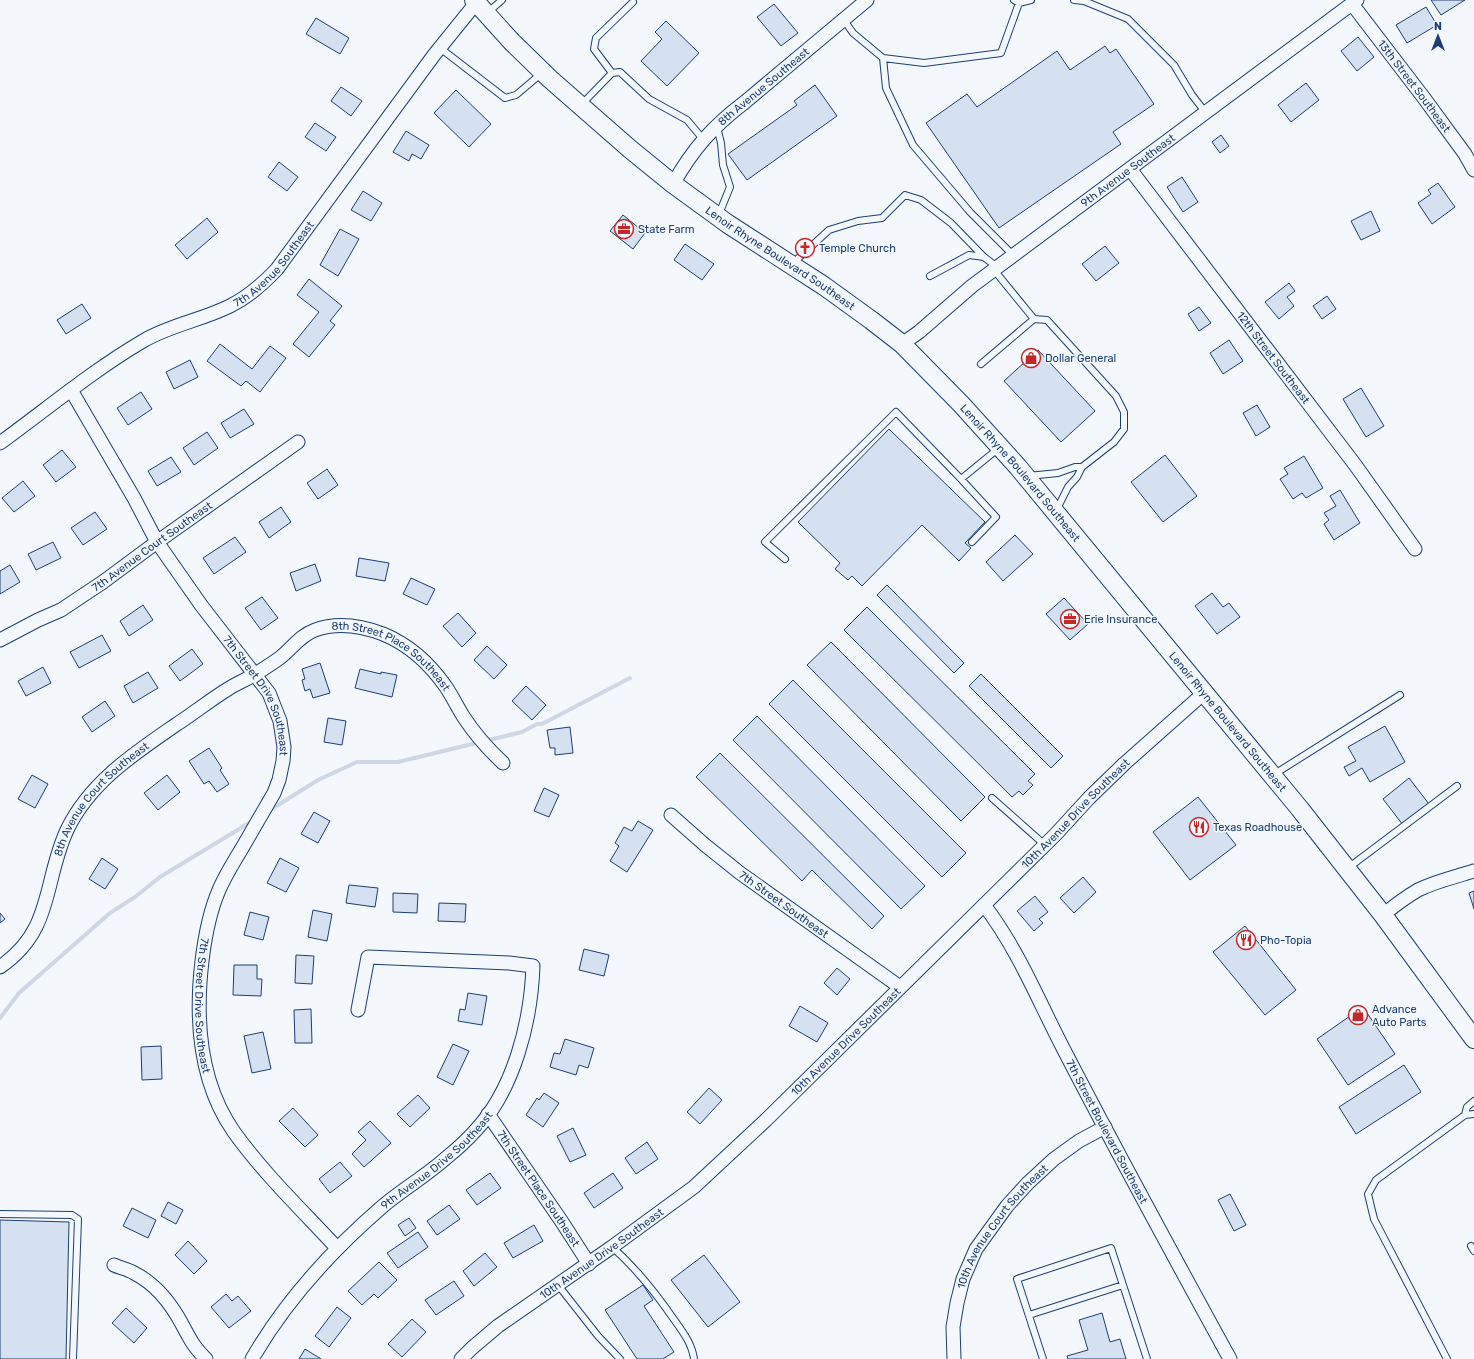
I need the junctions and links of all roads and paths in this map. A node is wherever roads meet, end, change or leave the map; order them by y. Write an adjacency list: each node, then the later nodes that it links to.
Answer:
1 (502, 0): 8 (lane)
2 (867, 0): 9 (street, 8th Avenue Southeast)
3 (1031, 0): 6 (lane)
4 (1074, 0): 15 (lane)
5 (633, 2): 13 (lane)
6 (1016, 2): 11 (lane)
7 (1354, 2): 15 (street, 9th Avenue Southeast); 19 (street, 13th Street Southeast)
8 (479, 6): 10 (street, 7th Avenue Southeast); 12 (main road, Lenoir Rhyne Boulevard Southeast)
9 (844, 20): 11 (lane); 16 (street, 8th Avenue Southeast)
10 (440, 48): 12 (lane); 30 (street, 7th Avenue Southeast)
11 (884, 58): 22 (lane)
12 (543, 72): 14 (main road, Lenoir Rhyne Boulevard Southeast)
13 (612, 73): 14 (lane); 17 (lane)
14 (581, 106): 20 (main road, Lenoir Rhyne Boulevard Southeast)
15 (1206, 112): 18 (street, 9th Avenue Southeast)
16 (716, 125): 17 (street, 8th Avenue Southeast); 21 (lane)
17 (703, 139): 20 (street, 8th Avenue Southeast)
18 (1130, 169): 22 (street, 9th Avenue Southeast); 40 (street, 12th Street Southeast)
19 (1474, 170)
20 (673, 184): 21 (main road, Lenoir Rhyne Boulevard Southeast)
21 (718, 216): 24 (main road, Lenoir Rhyne Boulevard Southeast)
22 (1013, 255): 25 (street, 9th Avenue Southeast)
23 (984, 257): 24 (lane); 25 (lane); 26 (lane)
24 (792, 264): 28 (main road, Lenoir Rhyne Boulevard Southeast)
25 (996, 269): 27 (lane); 28 (street, 9th Avenue Southeast)
26 (930, 276)
27 (1034, 319): 29 (lane); 34 (lane)
28 (902, 344): 33 (main road, Lenoir Rhyne Boulevard Southeast)
29 (982, 364)
30 (71, 390): 32 (street, 7th Avenue Southeast); 38 (street, 7th Street Drive Southeast)
31 (298, 442): 38 (street, 7th Avenue Court Southeast)
32 (0, 443)
33 (1000, 447): 35 (main road, Lenoir Rhyne Boulevard Southeast); 36 (lane)
34 (1082, 467): 35 (lane); 37 (lane)
35 (1025, 476): 37 (main road, Lenoir Rhyne Boulevard Southeast)
36 (961, 479): 39 (lane); 41 (lane)
37 (1056, 513): 44 (main road, Lenoir Rhyne Boulevard Southeast)
38 (157, 542): 42 (street, 7th Avenue Court Southeast); 43 (street, 7th Street Drive Southeast)
39 (972, 542)
40 (1415, 549)
41 (785, 559)
42 (0, 640)
43 (255, 674): 46 (street, 8th Street Place Southeast); 56 (street, 8th Avenue Court Southeast); 67 (street, 7th Street Drive Southeast)
44 (1204, 692): 47 (main road, Lenoir Rhyne Boulevard Southeast); 51 (street, 10th Avenue Drive Southeast)
45 (1400, 695): 47 (lane)
46 (503, 763)
47 (1272, 776): 52 (main road, Lenoir Rhyne Boulevard Southeast)
48 (1457, 786): 52 (lane)
49 (992, 798): 51 (lane)
50 (671, 815): 57 (street, 7th Street Southeast)
51 (1045, 845): 54 (street, 10th Avenue Drive Southeast)
52 (1347, 869): 55 (main road, Lenoir Rhyne Boulevard Southeast)
53 (1474, 871): 55 (street)
54 (984, 906): 57 (street, 10th Avenue Drive Southeast); 64 (street, 7th Street Boulevard Southeast)
55 (1383, 915): 59 (main road, Lenoir Rhyne Boulevard Southeast)
56 (0, 967)
57 (900, 987): 66 (street, 10th Avenue Drive Southeast)
58 (358, 1010): 61 (street, 9th Avenue Drive Southeast)
59 (1474, 1039)
60 (1474, 1101): 63 (lane)
61 (488, 1114): 67 (street, 9th Avenue Drive Southeast); 68 (street, 7th Street Place Southeast)
62 (1474, 1114): 63 (lane)
63 (1465, 1115): 83 (lane)
64 (1106, 1127): 79 (street, 10th Avenue Court Southeast); 82 (street, 7th Street Boulevard Southeast)
65 (0, 1214): 73 (lane)
66 (612, 1247): 68 (street, 10th Avenue Drive Southeast); 78 (lane)
67 (337, 1248): 75 (street, 9th Avenue Drive Southeast)
68 (589, 1264): 70 (street, 10th Avenue Drive Southeast)
69 (114, 1265): 74 (street)
70 (558, 1284): 76 (street, 10th Avenue Drive Southeast); 77 (lane)
71 (1123, 1285): 72 (lane); 72 (lane); 81 (lane)
72 (1029, 1315): 80 (lane)
73 (73, 1359)
74 (206, 1359)
75 (252, 1359)
76 (461, 1359)
77 (620, 1359)
78 (694, 1359)
79 (954, 1359)
80 (1043, 1359)
81 (1147, 1359)
82 (1230, 1359)
83 (1447, 1359)

